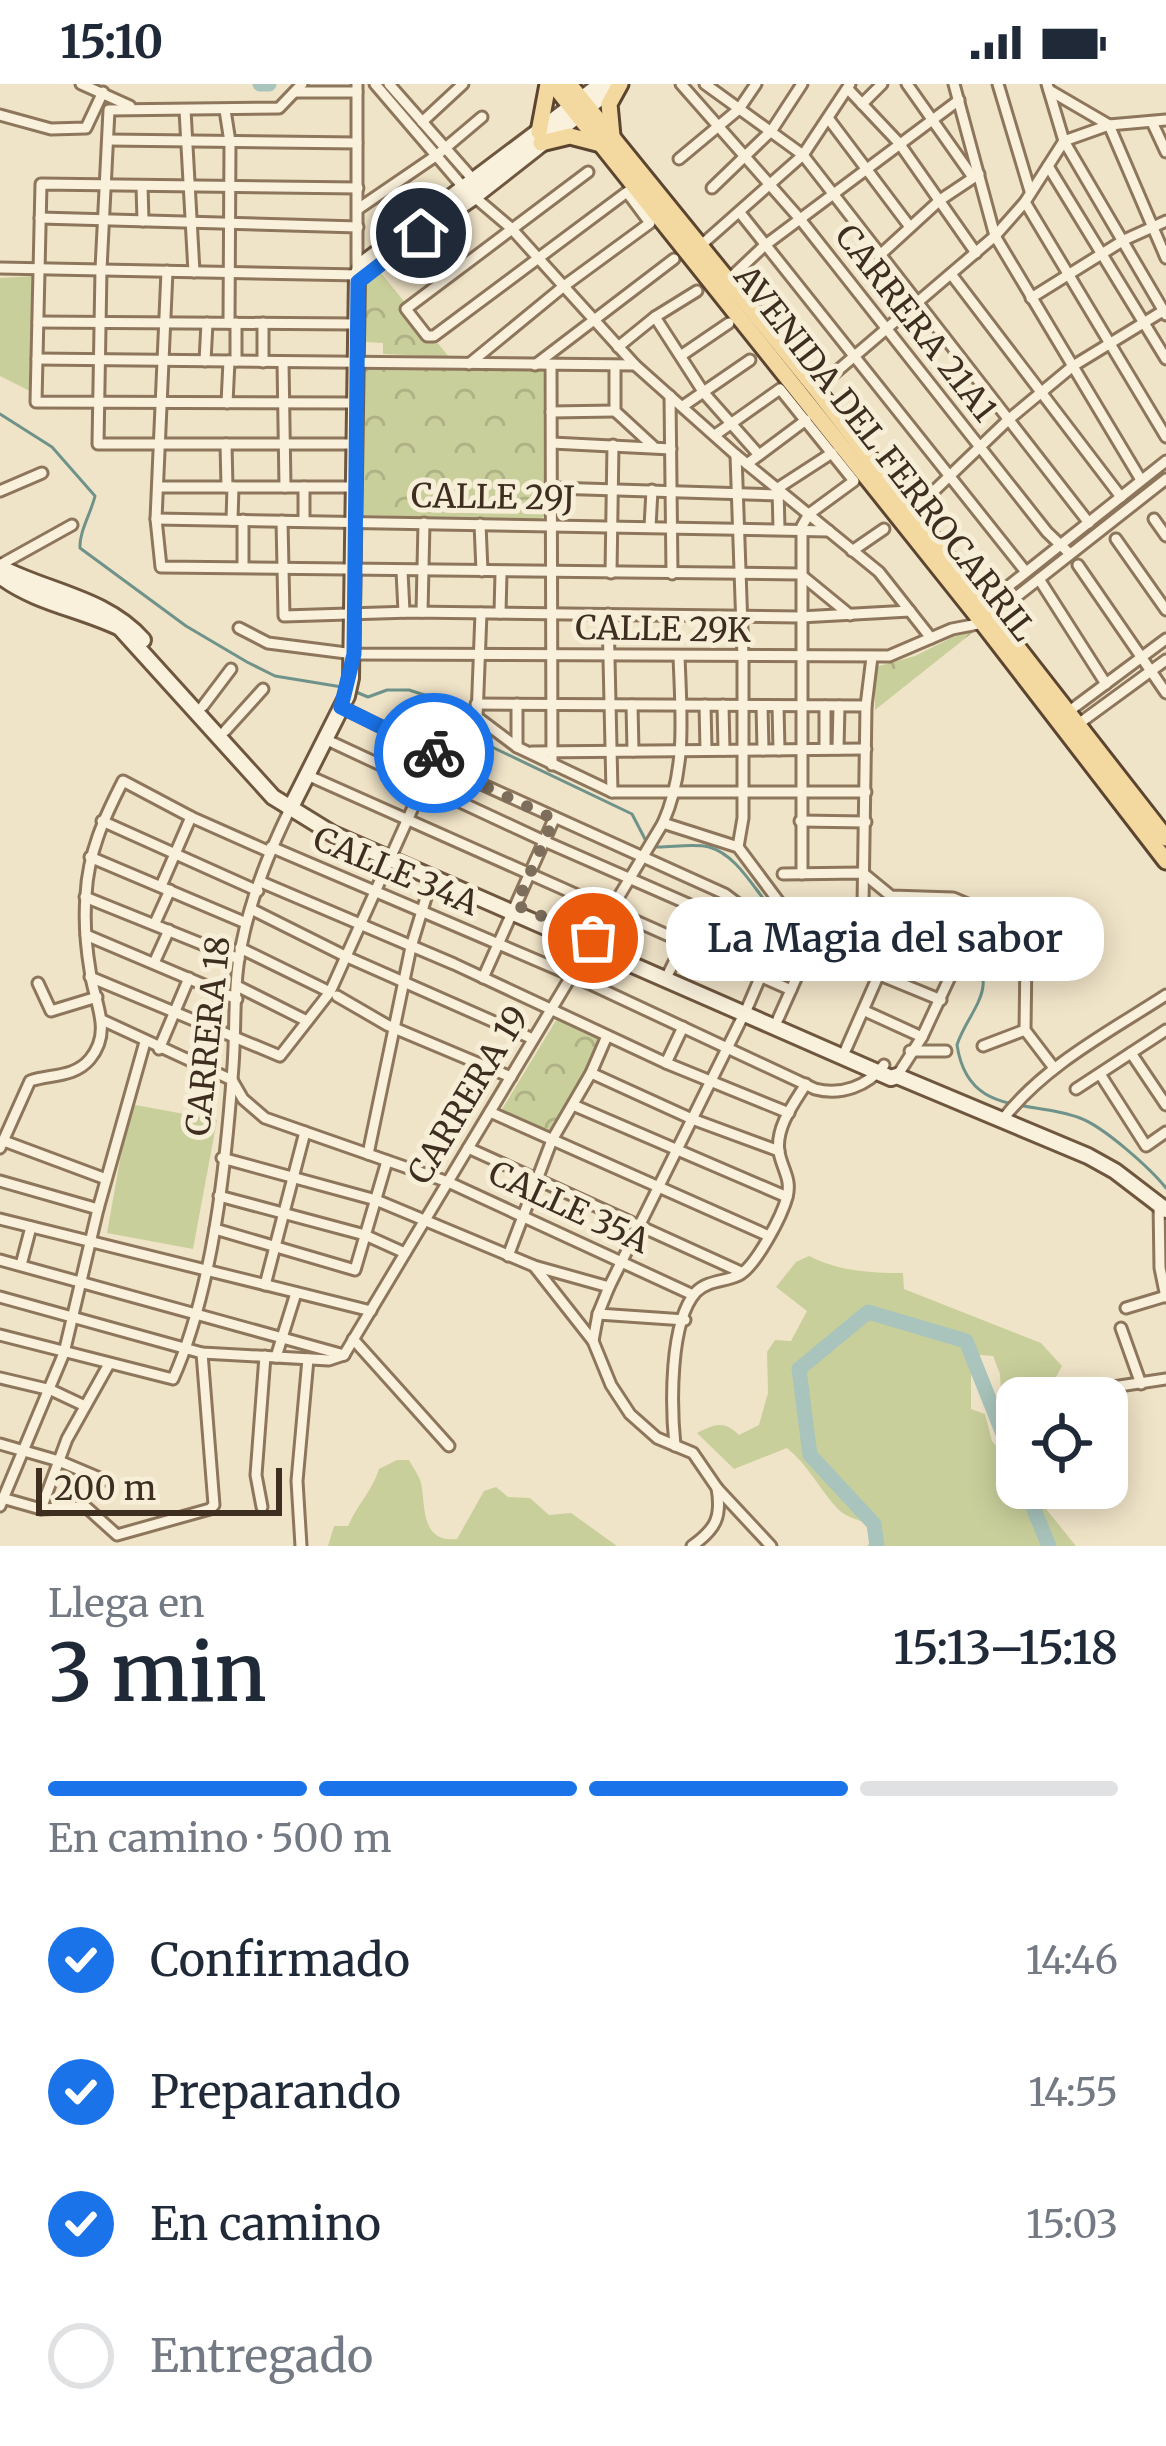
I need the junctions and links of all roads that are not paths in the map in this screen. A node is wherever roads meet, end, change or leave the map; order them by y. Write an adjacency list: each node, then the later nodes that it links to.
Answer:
1 (81, 84): 21 (street)
2 (375, 84): 16 (street)
3 (463, 84): 34 (street)
4 (550, 84): 24 (main road, AVENIDA DEL FERROCARRIL); 39 (main road)
5 (569, 84): 24 (main road, AVENIDA DEL FERROCARRIL)
6 (601, 84): 24 (main road)
7 (619, 84): 24 (main road); 44 (main road)
8 (681, 84): 37 (street, CARRERA 21A1)
9 (704, 84): 26 (street)
10 (756, 84): 26 (street)
11 (802, 84): 38 (street)
12 (882, 84): 23 (street)
13 (907, 84): 32 (street)
14 (954, 84): 22 (street)
15 (998, 84): 63 (street)
16 (390, 87): 34 (street); 47 (street)
17 (849, 87): 23 (street); 31 (street)
18 (1048, 87): 36 (street); 41 (street)
19 (299, 88): 20 (street); 28 (street)
20 (357, 88): 45 (street, CARRERA 18)
21 (103, 92): 25 (street); 29 (street)
22 (959, 100): 32 (street); 55 (street)
23 (862, 104): 46 (street)
24 (580, 107): 39 (main road); 44 (main road, AVENIDA DEL FERROCARRIL)
25 (135, 109): 27 (street); 40 (street)
26 (739, 109): 37 (street); 38 (street)
27 (185, 110): 28 (street); 42 (street)
28 (225, 110): 43 (street)
29 (0, 115)
30 (482, 117): 47 (street)
31 (828, 118): 49 (street); 53 (street)
32 (932, 120): 46 (street); 55 (street)
33 (1166, 120): 35 (street)
34 (422, 122): 47 (street)
35 (1152, 122): 36 (street); 48 (street)
36 (1109, 124): 41 (street); 79 (street)
37 (719, 127): 50 (street, CARRERA 21A1); 51 (street)
38 (772, 130): 49 (street); 50 (street)
39 (540, 138): 44 (main road); 64 (main road)
40 (108, 140): 42 (street); 56 (street)
41 (1064, 141): 52 (street); 82 (street)
42 (189, 142): 43 (street); 59 (street)
43 (230, 142): 45 (street); 57 (street)
44 (608, 142): 84 (main road, AVENIDA DEL FERROCARRIL); 231 (main road, AVENIDA DEL FERROCARRIL)
45 (357, 143): 61 (street, CARRERA 18)
46 (899, 143): 53 (street); 66 (street)
47 (441, 152): 64 (street); 68 (street)
48 (1166, 152)
49 (802, 155): 60 (street); 65 (street)
50 (745, 156): 60 (street, CARRERA 21A1); 62 (street)
51 (680, 159)
52 (1048, 166): 63 (street); 86 (street)
53 (866, 169): 65 (street); 78 (street)
54 (588, 172): 80 (street)
55 (975, 175): 66 (street); 81 (street)
56 (106, 184): 58 (street); 70 (street); 72 (street)
57 (229, 184): 59 (street); 61 (street); 76 (street)
58 (142, 186): 59 (street); 73 (street)
59 (189, 186): 75 (street)
60 (771, 186): 69 (street); 71 (street, CARRERA 21A1)
61 (358, 188): 68 (street, CARRERA 18)
62 (712, 188)
63 (1030, 191): 67 (street)
64 (477, 192): 80 (street); 99 (main road)
65 (833, 193): 71 (street); 87 (street)
66 (940, 200): 78 (street); 85 (street)
67 (1024, 202): 81 (street); 98 (street)
68 (358, 209): 77 (street, CARRERA 18)
69 (740, 214): 83 (street); 84 (street)
70 (40, 218): 72 (street); 93 (street)
71 (800, 219): 83 (street); 119 (street, CARRERA 21A1)
72 (106, 220): 73 (street); 92 (street)
73 (143, 221): 75 (street)
74 (1166, 221): 79 (street)
75 (191, 223): 76 (street); 95 (street)
76 (230, 223): 77 (street); 96 (street)
77 (358, 227): 99 (street, CARRERA 18)
78 (910, 227): 87 (street)
79 (1151, 227): 82 (street); 88 (street)
80 (511, 228): 90 (street); 90 (street)
81 (995, 236): 85 (street); 105 (street)
82 (1124, 239): 86 (street); 104 (street)
83 (764, 246): 100 (street); 123 (street)
84 (699, 247): 100 (main road, AVENIDA DEL FERROCARRIL)
85 (976, 253): 97 (street)
86 (1102, 253): 98 (street); 117 (street)
87 (881, 254): 106 (street)
88 (1166, 258)
89 (674, 259): 109 (street)
90 (540, 260): 101 (street); 101 (street)
91 (0, 268): 93 (street)
92 (101, 268): 93 (street); 94 (street); 111 (street)
93 (39, 269): 110 (street)
94 (167, 272): 95 (street); 112 (street)
95 (194, 272): 96 (street)
96 (228, 273): 99 (street); 114 (street)
97 (951, 274): 106 (street); 142 (street)
98 (1066, 276): 105 (street); 120 (street)
99 (359, 277): 118 (main road, CARRERA 18)
100 (726, 282): 140 (main road, AVENIDA DEL FERROCARRIL)
101 (564, 286): 109 (street); 134 (street)
102 (1166, 286): 104 (street)
103 (697, 291): 108 (street)
104 (1153, 292): 107 (street)
105 (1030, 298): 138 (street)
106 (920, 303): 119 (street); 153 (street)
107 (1165, 313): 117 (street)
108 (655, 317): 121 (street); 122 (street)
109 (593, 319): 121 (street); 135 (street)
110 (38, 322): 111 (street); 124 (street)
111 (99, 322): 112 (street); 126 (street)
112 (165, 323): 113 (street); 128 (street)
113 (206, 323): 114 (street); 129 (street)
114 (232, 323): 115 (street); 130 (street)
115 (263, 323): 118 (street); 131 (street)
116 (729, 323): 122 (street)
117 (1144, 323): 120 (street); 125 (street)
118 (354, 324): 133 (main road, CARRERA 18)
119 (887, 328): 123 (street); 164 (street, CARRERA 21A1)
120 (1107, 344): 138 (street); 156 (street)
121 (618, 347): 137 (street)
122 (682, 355): 141 (street)
123 (855, 356): 140 (street); 172 (street)
124 (37, 359): 126 (street); 145 (street)
125 (1166, 359)
126 (102, 360): 128 (street); 145 (street)
127 (750, 360): 141 (street)
128 (163, 361): 129 (street); 144 (street)
129 (205, 361): 130 (street)
130 (232, 361): 131 (street); 146 (street)
131 (263, 362): 132 (street)
132 (284, 362): 133 (street); 147 (street)
133 (354, 363): 134 (street); 148 (main road, CARRERA 18)
134 (469, 364): 135 (street)
135 (535, 365): 136 (street)
136 (551, 365): 139 (street); 151 (street)
137 (635, 365): 139 (street); 143 (street)
138 (1072, 365): 142 (street); 173 (street)
139 (615, 366): 150 (street)
140 (816, 389): 188 (main road, AVENIDA DEL FERROCARRIL)
141 (704, 393): 149 (street); 154 (street)
142 (1038, 393): 153 (street); 187 (street)
143 (670, 396): 149 (street); 165 (street)
144 (161, 402): 145 (street); 146 (street); 158 (street)
145 (100, 403): 158 (street)
146 (227, 403): 147 (street)
147 (284, 403): 148 (street); 160 (street)
148 (354, 403): 161 (main road, CARRERA 18)
149 (683, 406): 155 (street)
150 (615, 411): 151 (street); 163 (street)
151 (551, 412): 157 (street)
152 (806, 420): 154 (street); 166 (street); 168 (street)
153 (1008, 420): 164 (street); 197 (street)
154 (728, 425): 155 (street); 168 (street)
155 (715, 435): 167 (street)
156 (1166, 437)
157 (551, 442): 162 (street); 180 (street)
158 (160, 444): 159 (street); 175 (street)
159 (226, 444): 160 (street); 176 (street)
160 (285, 444): 161 (street); 177 (street)
161 (353, 444): 179 (main road, CARRERA 18)
162 (613, 445): 163 (street); 181 (street)
163 (654, 446): 165 (street)
164 (980, 447): 172 (street); 211 (street, CARRERA 21A1)
165 (670, 449): 182 (street)
166 (832, 453): 185 (street); 189 (street)
167 (736, 455): 170 (street); 186 (street)
168 (759, 455): 170 (street)
169 (1166, 461): 173 (street)
170 (747, 464): 185 (street)
171 (42, 473): 184 (street)
172 (948, 476): 188 (street); 222 (street)
173 (1145, 477): 174 (street); 187 (street)
174 (1164, 486): 211 (street)
175 (158, 487): 176 (street); 190 (street)
176 (230, 487): 177 (street); 192 (street)
177 (285, 487): 178 (street)
178 (304, 487): 179 (street); 194 (street)
179 (353, 488): 195 (main road, CARRERA 18)
180 (551, 488): 181 (street); 200 (street)
181 (612, 489): 183 (street); 201 (street)
182 (673, 489): 183 (street); 186 (street); 203 (street)
183 (652, 490): 202 (street)
184 (0, 491)
185 (778, 491): 186 (street); 189 (street); 205 (street)
186 (738, 493): 204 (street)
187 (1121, 497): 197 (street)
188 (910, 513): 231 (main road, AVENIDA DEL FERROCARRIL)
189 (809, 514): 206 (street); 208 (street)
190 (156, 519): 192 (street, CALLE 29J); 214 (street)
191 (1154, 519): 209 (street)
192 (238, 520): 193 (street, CALLE 29J); 214 (street)
193 (282, 521): 194 (street, CALLE 29J); 215 (street)
194 (304, 521): 195 (street, CALLE 29J)
195 (352, 522): 196 (street, CALLE 29J); 217 (main road, CARRERA 18)
196 (424, 523): 198 (street, CALLE 29J); 220 (street)
197 (1089, 523): 211 (street)
198 (480, 524): 200 (street, CALLE 29J); 218 (street)
199 (72, 525): 216 (street)
200 (551, 525): 201 (street, CALLE 29J); 223 (street)
201 (611, 526): 202 (street, CALLE 29J); 224 (street)
202 (650, 527): 203 (street, CALLE 29J)
203 (674, 527): 204 (street, CALLE 29J); 225 (street)
204 (737, 528): 205 (street, CALLE 29J); 226 (street)
205 (779, 529): 206 (street, CALLE 29J)
206 (802, 529): 208 (street, CALLE 29J); 227 (street)
207 (884, 529): 212 (street)
208 (830, 531): 212 (street)
209 (1166, 536)
210 (1116, 539): 229 (street)
211 (1065, 549): 222 (street); 228 (street)
212 (852, 551): 230 (street)
213 (1078, 565): 250 (street)
214 (243, 567): 215 (street)
215 (283, 567): 217 (street); 238 (street)
216 (0, 570): 269 (main road); 304 (main road)
217 (353, 571): 219 (street); 238 (main road, CARRERA 18)
218 (482, 571): 220 (street); 221 (street)
219 (402, 572): 220 (street); 232 (street)
220 (423, 572): 233 (street)
221 (501, 572): 223 (street); 235 (street)
222 (1026, 572): 231 (street)
223 (551, 574): 224 (street); 236 (street)
224 (611, 574): 225 (street)
225 (672, 574): 226 (street)
226 (740, 574): 227 (street); 240 (street)
227 (800, 574): 239 (street); 241 (street)
228 (1039, 579): 231 (street); 257 (street)
229 (1166, 610)
230 (910, 611): 239 (street); 243 (street)
231 (987, 611): 243 (street, CALLE 29K); 277 (main road, AVENIDA DEL FERROCARRIL); 321 (main road, AVENIDA DEL FERROCARRIL)
232 (404, 612): 233 (street); 238 (street)
233 (422, 612): 234 (street)
234 (481, 613): 235 (street); 245 (street)
235 (500, 613): 236 (street)
236 (552, 613): 237 (street); 247 (street)
237 (608, 614): 240 (street); 248 (street)
238 (353, 615): 246 (main road, CARRERA 18)
239 (850, 615): 241 (street)
240 (742, 616): 241 (street); 251 (street)
241 (800, 617): 253 (street)
242 (239, 628): 246 (street, CALLE 29K)
243 (931, 638): 252 (street, CALLE 29K)
244 (1166, 639): 250 (street)
245 (480, 653): 246 (street, CALLE 29K); 247 (street, CALLE 29K); 261 (street)
246 (354, 654): 260 (main road, CARRERA 18)
247 (552, 655): 248 (street, CALLE 29K); 263 (street)
248 (608, 656): 249 (street, CALLE 29K); 264 (street)
249 (680, 656): 251 (street, CALLE 29K); 266 (street, CARRERA 19)
250 (1142, 656): 256 (street); 257 (street)
251 (742, 657): 253 (street, CALLE 29K); 270 (street)
252 (872, 657): 253 (street, CALLE 29K); 276 (street)
253 (801, 658): 273 (street)
254 (1166, 660): 256 (street)
255 (231, 669): 269 (street)
256 (1151, 670): 259 (street); 277 (street)
257 (1106, 684): 277 (street)
258 (263, 689): 278 (street)
259 (1166, 693)
260 (344, 702): 279 (main road, CARRERA 18); 294 (street)
261 (476, 704): 262 (street); 281 (street)
262 (517, 704): 263 (street); 281 (street)
263 (552, 704): 264 (street); 293 (street)
264 (609, 705): 265 (street); 290 (street)
265 (632, 705): 266 (street); 291 (street)
266 (680, 705): 267 (street); 292 (street, CARRERA 19)
267 (705, 705): 268 (street); 285 (street)
268 (723, 705): 270 (street); 286 (street)
269 (202, 706): 278 (main road)
270 (741, 706): 271 (street); 287 (street)
271 (762, 706): 272 (street); 288 (street)
272 (778, 706): 273 (street); 289 (street)
273 (800, 706): 274 (street); 282 (street)
274 (825, 706): 275 (street); 283 (street)
275 (839, 706): 276 (street); 284 (street)
276 (866, 706): 280 (street)
277 (1073, 719): 313 (main road, AVENIDA DEL FERROCARRIL)
278 (225, 731): 304 (main road)
279 (326, 739): 296 (main road, CARRERA 18); 297 (street)
280 (866, 748): 284 (street); 302 (street)
281 (522, 749): 293 (street); 295 (street)
282 (801, 749): 283 (street); 289 (street); 301 (street)
283 (825, 749): 284 (street)
284 (838, 749)
285 (706, 750): 286 (street); 292 (street)
286 (724, 750): 287 (street)
287 (743, 750): 288 (street); 300 (street)
288 (763, 750): 289 (street)
289 (779, 750)
290 (611, 751): 291 (street); 293 (street); 298 (street)
291 (633, 751): 292 (street)
292 (682, 751): 299 (street, CARRERA 19)
293 (552, 752): 295 (street)
294 (437, 754): 297 (street); 303 (street)
295 (552, 764): 298 (street)
296 (307, 776): 304 (main road, CARRERA 18); 309 (street)
297 (424, 786): 309 (street); 312 (street)
298 (612, 792): 299 (street)
299 (676, 792): 300 (street); 311 (street, CARRERA 19)
300 (743, 792): 301 (street); 315 (street)
301 (800, 792): 302 (street); 308 (street)
302 (866, 792): 310 (street)
303 (521, 803): 306 (street); 312 (street)
304 (292, 806): 316 (street, CARRERA 18); 319 (main road)
305 (190, 818): 307 (street, CALLE 34A); 316 (street, CALLE 34A); 318 (street)
306 (554, 819): 314 (street); 317 (street)
307 (102, 821): 318 (street); 320 (street)
308 (800, 821): 310 (street); 324 (street)
309 (409, 822): 319 (street); 325 (street)
310 (866, 822): 322 (street)
311 (663, 823): 315 (street); 317 (street, CARRERA 19)
312 (510, 826): 314 (street)
313 (1166, 838)
314 (544, 842): 325 (street); 326 (street)
315 (738, 847): 340 (street)
316 (270, 849): 328 (street, CARRERA 18); 330 (street, CALLE 34A)
317 (644, 853): 326 (street, CARRERA 19); 331 (street)
318 (173, 855): 328 (street); 329 (street)
319 (394, 856): 327 (main road); 330 (street); 336 (main road)
320 (90, 857): 329 (street); 332 (street)
321 (1166, 861)
322 (863, 873): 324 (street); 333 (street); 383 (street)
323 (783, 874): 324 (street)
324 (802, 874)
325 (529, 876): 336 (street); 338 (street)
326 (630, 877): 334 (street); 338 (street, CARRERA 19)
327 (432, 878): 336 (main road); 337 (street)
328 (259, 886): 335 (street, CARRERA 18); 343 (street)
329 (165, 888): 341 (street); 342 (street)
330 (375, 892): 337 (street, CALLE 34A); 343 (street)
331 (725, 894): 339 (street); 346 (street)
332 (86, 897): 341 (street); 345 (street)
333 (863, 905)
334 (701, 908): 339 (street); 349 (street)
335 (251, 909): 342 (street, CARRERA 18); 354 (street)
336 (514, 909): 348 (main road); 350 (street)
337 (421, 911): 350 (street, CALLE 34A); 351 (street)
338 (610, 911): 348 (street, CARRERA 19); 349 (street)
339 (716, 914): 346 (street)
340 (788, 914)
341 (155, 923): 344 (street)
342 (246, 923): 352 (street, CARRERA 18)
343 (361, 926): 351 (street); 354 (street)
344 (169, 930): 352 (street); 356 (street)
345 (86, 935): 356 (street); 362 (street)
346 (760, 935): 347 (street)
347 (777, 936): 353 (street); 360 (street)
348 (591, 942): 358 (main road); 359 (street, CARRERA 19); 375 (main road)
349 (684, 942): 358 (street); 360 (street)
350 (499, 944): 359 (street, CALLE 34A); 364 (street)
351 (411, 946): 364 (street); 366 (street)
352 (239, 954): 367 (street, CARRERA 18); 369 (street)
353 (807, 954): 361 (street); 368 (street)
354 (347, 957): 366 (street); 369 (street)
355 (886, 958): 361 (street)
356 (154, 963): 363 (street)
357 (956, 964): 373 (street)
358 (669, 971): 375 (main road)
359 (571, 975): 374 (street, CARRERA 19); 382 (street, CALLE 34A)
360 (759, 975): 368 (street); 375 (street)
361 (880, 975): 373 (street); 376 (street)
362 (90, 977): 371 (street); 377 (street)
363 (188, 978): 372 (street); 377 (street)
364 (483, 978): 374 (street)
365 (38, 982): 371 (street)
366 (405, 982): 381 (street); 388 (street)
367 (237, 986): 372 (street, CARRERA 18); 380 (street)
368 (791, 990): 378 (street)
369 (333, 994): 380 (street); 381 (street)
370 (1166, 995): 398 (street)
371 (97, 997): 379 (street)
372 (237, 999): 387 (street, CARRERA 18)
373 (941, 1000): 386 (street)
374 (551, 1009): 384 (street); 388 (street, CARRERA 19)
375 (746, 1010): 378 (main road); 391 (street); 399 (main road)
376 (865, 1011): 386 (street); 392 (street)
377 (174, 1012): 387 (street); 393 (street)
378 (778, 1019): 392 (main road)
379 (102, 1020): 389 (street, CALLE 35A); 417 (street)
380 (308, 1021): 387 (street)
381 (393, 1027): 403 (street); 421 (street)
382 (683, 1027): 391 (street, CALLE 34A); 397 (street)
383 (1025, 1030): 390 (street); 398 (street)
384 (607, 1036): 397 (street); 400 (street)
385 (1164, 1036): 396 (street)
386 (922, 1037): 394 (street)
387 (235, 1038): 404 (street, CARRERA 18)
388 (533, 1040): 403 (street, CARRERA 19)
389 (145, 1042): 393 (street, CALLE 35A); 425 (street)
390 (983, 1046)
391 (728, 1047): 405 (street); 406 (street, CALLE 34A)
392 (846, 1048): 399 (main road)
393 (159, 1049): 404 (street, CALLE 35A)
394 (910, 1051): 395 (street); 402 (street)
395 (946, 1051)
396 (1131, 1053): 401 (street); 409 (street)
397 (666, 1063): 405 (street)
398 (1054, 1068): 410 (street)
399 (881, 1069): 402 (main road); 406 (street, CALLE 34A)
400 (591, 1073): 408 (street); 413 (street)
401 (1100, 1074): 407 (street); 415 (street)
402 (897, 1076): 410 (main road)
403 (511, 1077): 411 (street, CARRERA 19)
404 (232, 1080): 414 (street, CALLE 35A); 422 (street, CARRERA 18)
405 (710, 1082): 412 (street); 413 (street)
406 (806, 1084): 412 (street)
407 (1076, 1089)
408 (573, 1105): 416 (street); 419 (street)
409 (1166, 1105)
410 (1009, 1111): 433 (main road)
411 (490, 1112): 416 (street); 418 (street, CARRERA 19)
412 (789, 1113): 420 (street)
413 (692, 1119): 419 (street); 420 (street)
414 (305, 1132): 421 (street, CALLE 35A); 424 (street)
415 (1166, 1132)
416 (552, 1140): 428 (street); 429 (street)
417 (2, 1145): 425 (street)
418 (468, 1148): 427 (street, CARRERA 19); 428 (street)
419 (676, 1151): 429 (street); 431 (street)
420 (779, 1151): 431 (street)
421 (368, 1154): 423 (street, CALLE 35A)
422 (222, 1158): 424 (street); 430 (street, CARRERA 18)
423 (387, 1160): 427 (street, CALLE 35A); 432 (street)
424 (293, 1176): 432 (street); 435 (street)
425 (106, 1179): 434 (street)
426 (0, 1181): 434 (street)
427 (448, 1182): 436 (street, CALLE 35A); 438 (street, CARRERA 19)
428 (537, 1182): 436 (street); 440 (street)
429 (658, 1187): 440 (street); 443 (street)
430 (219, 1196): 435 (street); 441 (street, CARRERA 18)
431 (787, 1197): 443 (street)
432 (376, 1200): 438 (street); 442 (street)
433 (1162, 1207): 459 (street)
434 (98, 1209): 444 (street)
435 (284, 1212): 442 (street); 445 (street)
436 (526, 1215): 447 (street); 449 (street, CALLE 35A)
437 (0, 1219): 439 (street)
438 (425, 1219): 446 (street, CARRERA 19); 447 (street)
439 (31, 1227): 444 (street); 450 (street)
440 (639, 1227): 449 (street); 453 (street)
441 (215, 1229): 445 (street); 452 (street, CARRERA 18)
442 (365, 1235): 445 (street); 446 (street)
443 (769, 1237): 453 (street)
444 (91, 1242): 452 (street); 454 (street)
445 (275, 1247): 455 (street)
446 (405, 1253): 462 (street, CARRERA 19)
447 (508, 1256): 451 (street)
448 (0, 1260): 450 (street)
449 (622, 1260): 456 (street); 458 (street, CALLE 35A)
450 (21, 1265): 454 (street)
451 (534, 1266): 456 (street); 471 (street)
452 (206, 1270): 455 (street); 465 (street, CARRERA 18)
453 (743, 1273): 458 (street)
454 (82, 1280): 464 (street); 465 (street)
455 (265, 1285): 457 (street)
456 (609, 1287): 463 (street)
457 (296, 1293): 462 (street); 469 (street)
458 (693, 1295): 466 (street)
459 (1166, 1296): 461 (street)
460 (0, 1297): 464 (street)
461 (1126, 1308)
462 (370, 1311): 470 (street, CARRERA 19)
463 (598, 1314): 466 (street); 471 (street)
464 (71, 1316): 472 (street); 474 (street)
465 (194, 1316): 469 (street); 472 (street, CARRERA 18)
466 (685, 1320): 487 (street)
467 (1121, 1328): 481 (street)
468 (0, 1334): 474 (street)
469 (281, 1339): 475 (street); 476 (street)
470 (353, 1339): 475 (street, CARRERA 19); 486 (street)
471 (593, 1341): 487 (street)
472 (187, 1349): 473 (street); 478 (street, CARRERA 18)
473 (202, 1352): 476 (street); 494 (street)
474 (64, 1353): 478 (street); 483 (street)
475 (344, 1355): 477 (street)
476 (270, 1356): 477 (street); 493 (street)
477 (308, 1359): 495 (street)
478 (109, 1364): 484 (street)
479 (0, 1378): 483 (street)
480 (1166, 1379): 481 (street)
481 (1141, 1384): 482 (street)
482 (1128, 1386)
483 (51, 1390): 484 (street); 488 (street)
484 (85, 1406): 489 (street)
485 (0, 1444): 488 (street)
486 (449, 1446)
487 (675, 1446): 491 (street)
488 (25, 1449): 489 (street); 492 (street)
489 (59, 1461): 490 (street); 494 (street)
490 (104, 1480)
491 (717, 1487): 496 (street); 497 (street)
492 (1, 1501): 494 (street)
493 (262, 1507)
494 (41, 1509)
495 (302, 1546)
496 (692, 1546)
497 (771, 1546)

